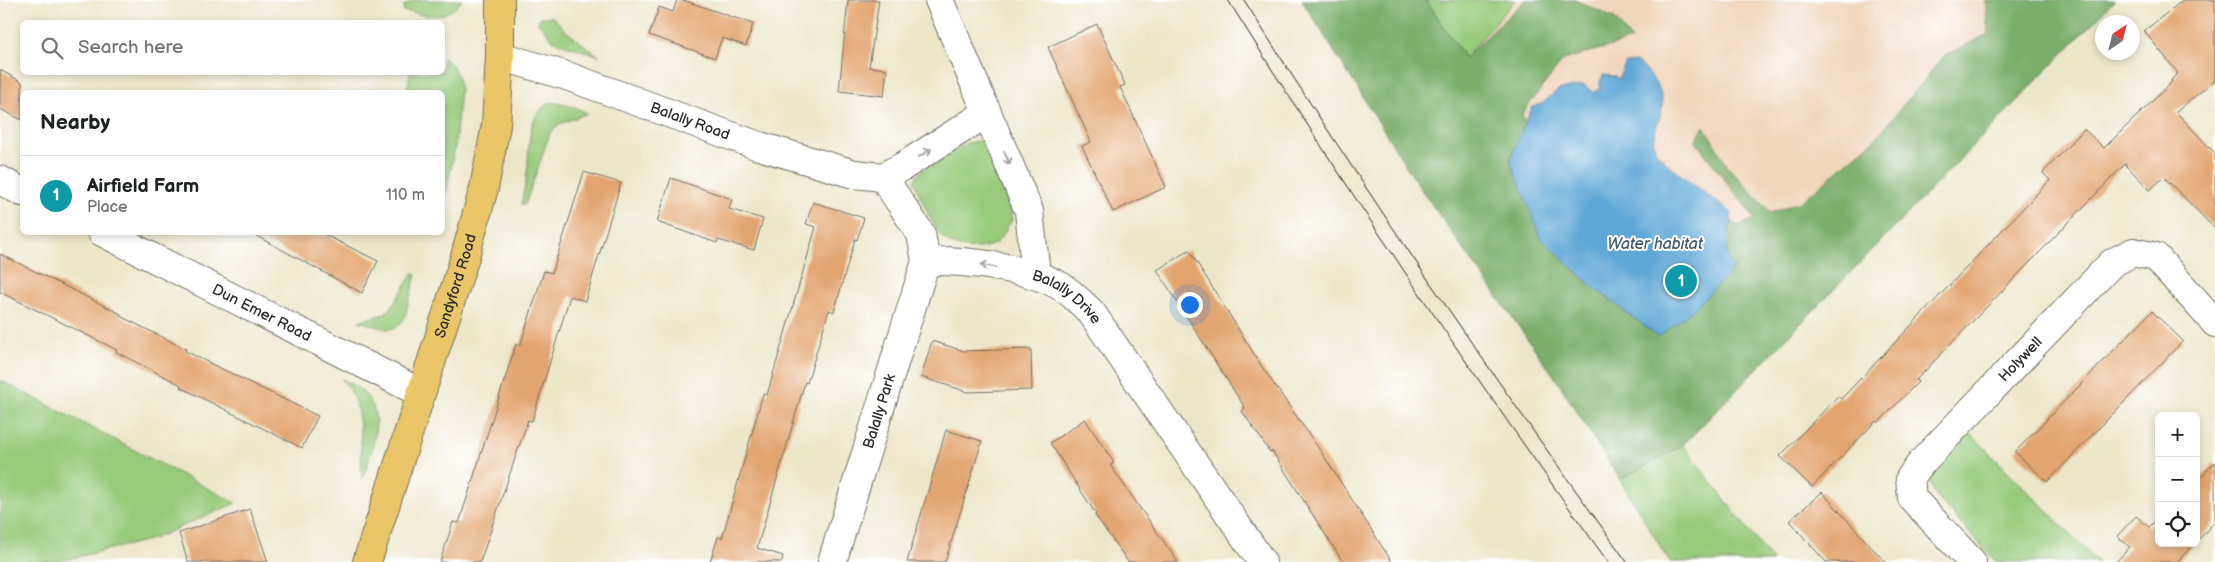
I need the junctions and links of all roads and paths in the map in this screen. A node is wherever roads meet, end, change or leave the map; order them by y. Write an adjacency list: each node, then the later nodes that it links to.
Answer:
1 (500, 0): 3 (main road, Sandyford Road)
2 (939, 0): 4 (street, Balally Drive)
3 (500, 56): 5 (street, Balally Road); 12 (main road, Sandyford Road)
4 (987, 113): 5 (street, one-way to 4); 10 (street, Balally Drive, one-way to 10)
5 (883, 177): 9 (street)
6 (0, 180): 7 (street)
7 (20, 191)
8 (108, 235): 12 (street, Dun Emer Road)
9 (926, 261): 10 (street, one-way to 9); 14 (street, Balally Park)
10 (1036, 274): 15 (street, Balally Drive)
11 (2215, 323): 16 (street, Holywell)
12 (421, 393): 13 (main road, Sandyford Road)
13 (367, 562)
14 (832, 562)
15 (1262, 562)
16 (1972, 562)

